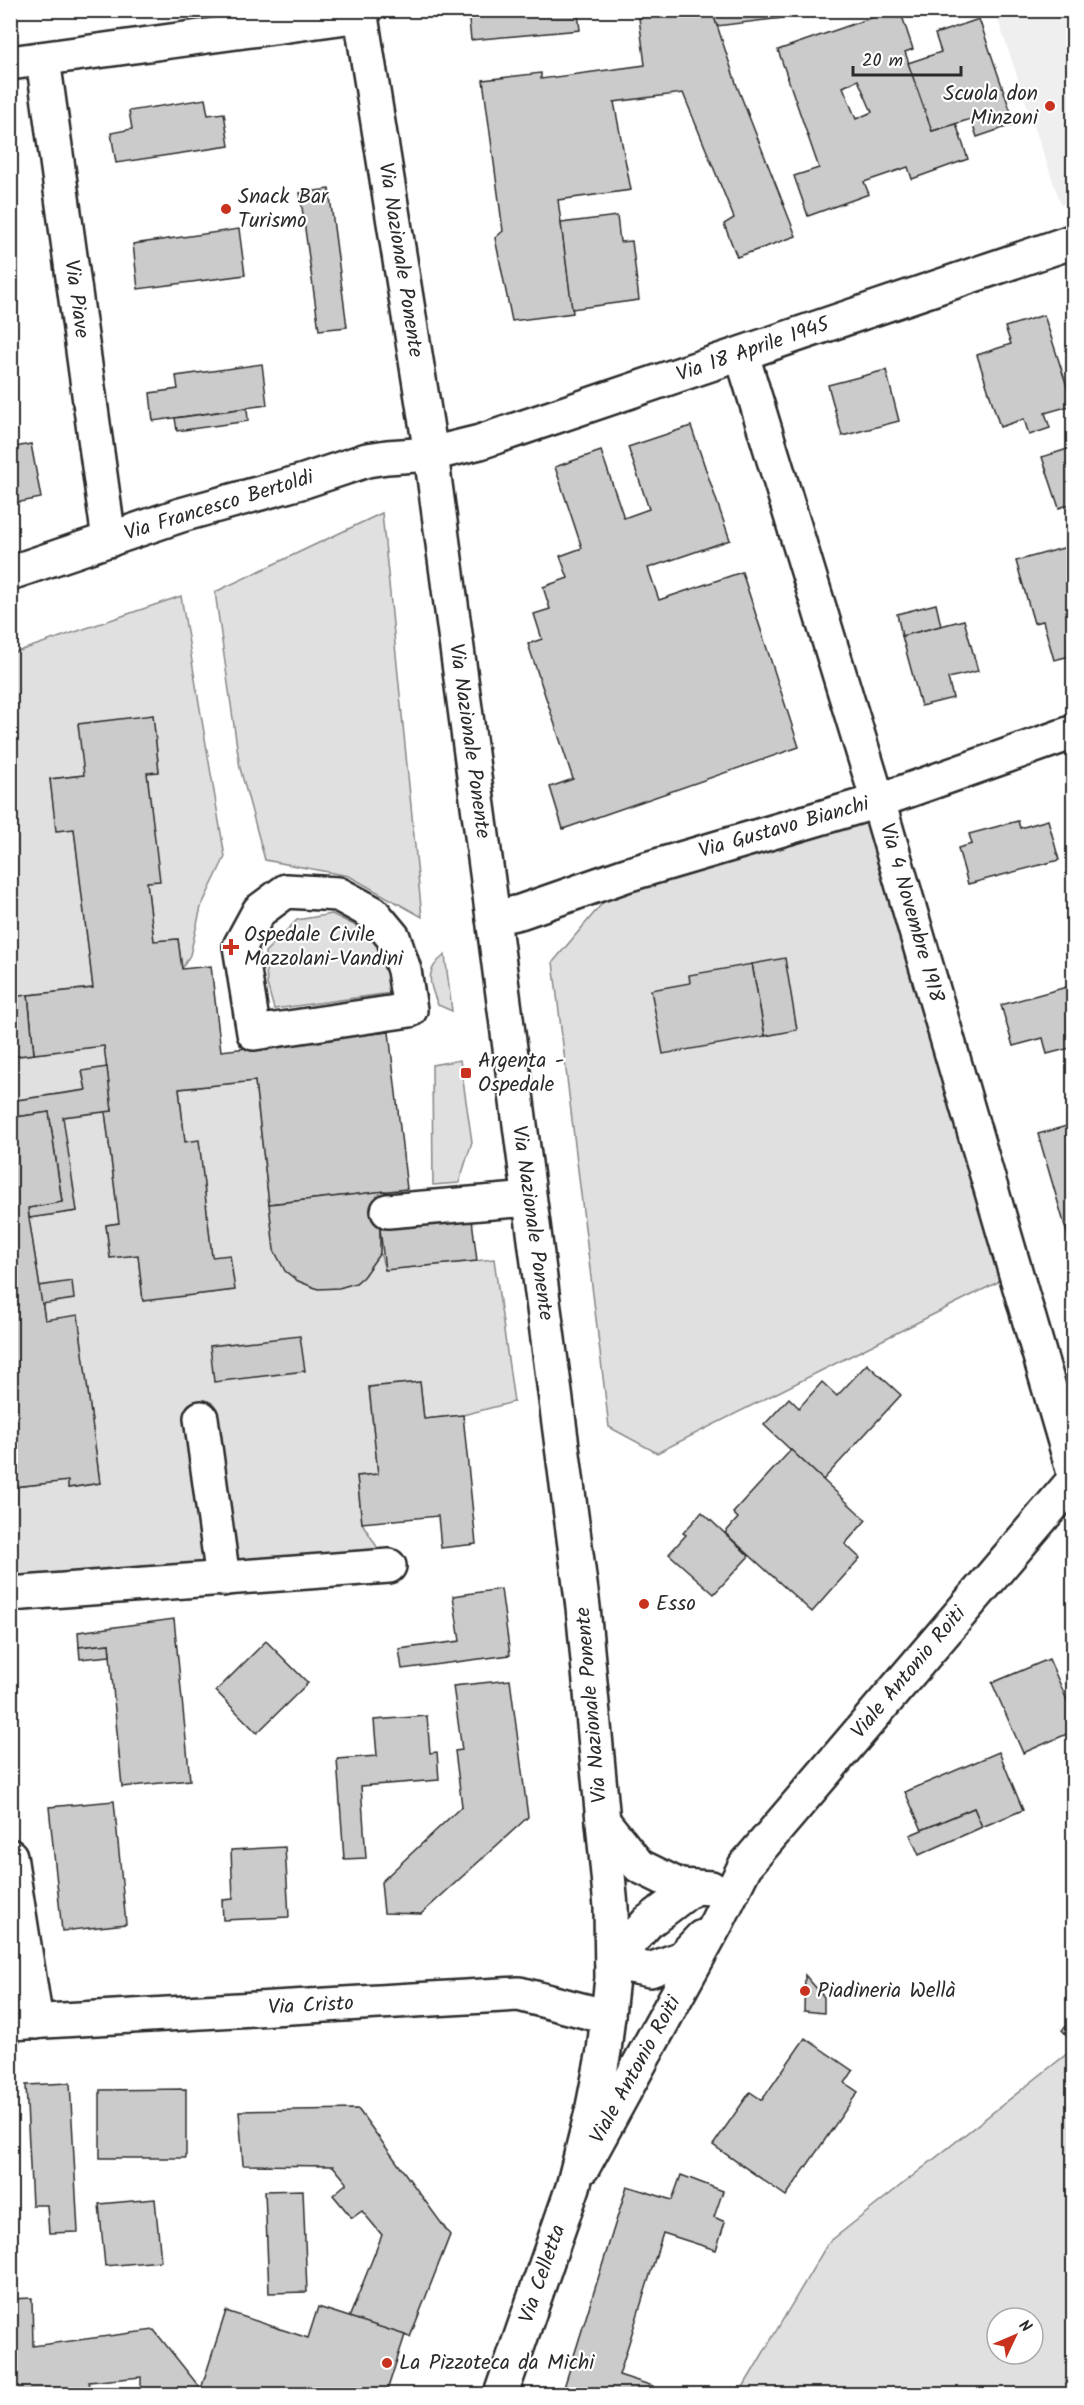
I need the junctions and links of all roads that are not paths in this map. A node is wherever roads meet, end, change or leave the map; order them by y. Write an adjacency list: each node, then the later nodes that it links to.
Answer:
1 (360, 13): 2 (street); 6 (street, Via Nazionale Ponente)
2 (43, 58): 3 (street); 7 (street, Via Piave)
3 (10, 63)
4 (1074, 241): 5 (street, Via 18 Aprile 1945)
5 (742, 355): 6 (street, Via 18 Aprile 1945); 10 (street, Via 4 Novembre 1918)
6 (431, 454): 7 (street, Via Francesco Bertoldi); 12 (street, Via Nazionale Ponente)
7 (109, 540): 8 (street, Via Francesco Bertoldi)
8 (10, 573)
9 (1074, 732): 10 (street, Via Gustavo Bianchi)
10 (878, 801): 12 (street, Via Gustavo Bianchi); 16 (street, Via 4 Novembre 1918)
11 (259, 911): 11 (street)
12 (493, 918): 13 (street, Via Nazionale Ponente)
13 (529, 1199): 14 (street); 21 (street, Via Nazionale Ponente)
14 (388, 1211)
15 (201, 1418): 19 (street)
16 (1074, 1473)
17 (1074, 1480): 23 (street, Viale Antonio Roiti)
18 (389, 1566): 19 (street)
19 (223, 1579): 20 (street)
20 (10, 1594)
21 (603, 1821): 24 (street, Viale Antonio Roiti); 26 (street, Via Nazionale Ponente)
22 (10, 1856): 28 (street)
23 (745, 1866): 24 (street, Viale Antonio Roiti); 25 (street, Viale Antonio Roiti)
24 (694, 1887): 26 (street, Viale Antonio Roiti)
25 (717, 1922): 26 (street, Viale Antonio Roiti); 29 (street, Viale Antonio Roiti)
26 (612, 1962): 27 (street, Via Nazionale Ponente)
27 (608, 2017): 28 (street, Via Cristo); 29 (street, Via Nazionale Ponente)
28 (23, 2022)
29 (573, 2187): 30 (street, Via Celletta)
30 (501, 2394)

